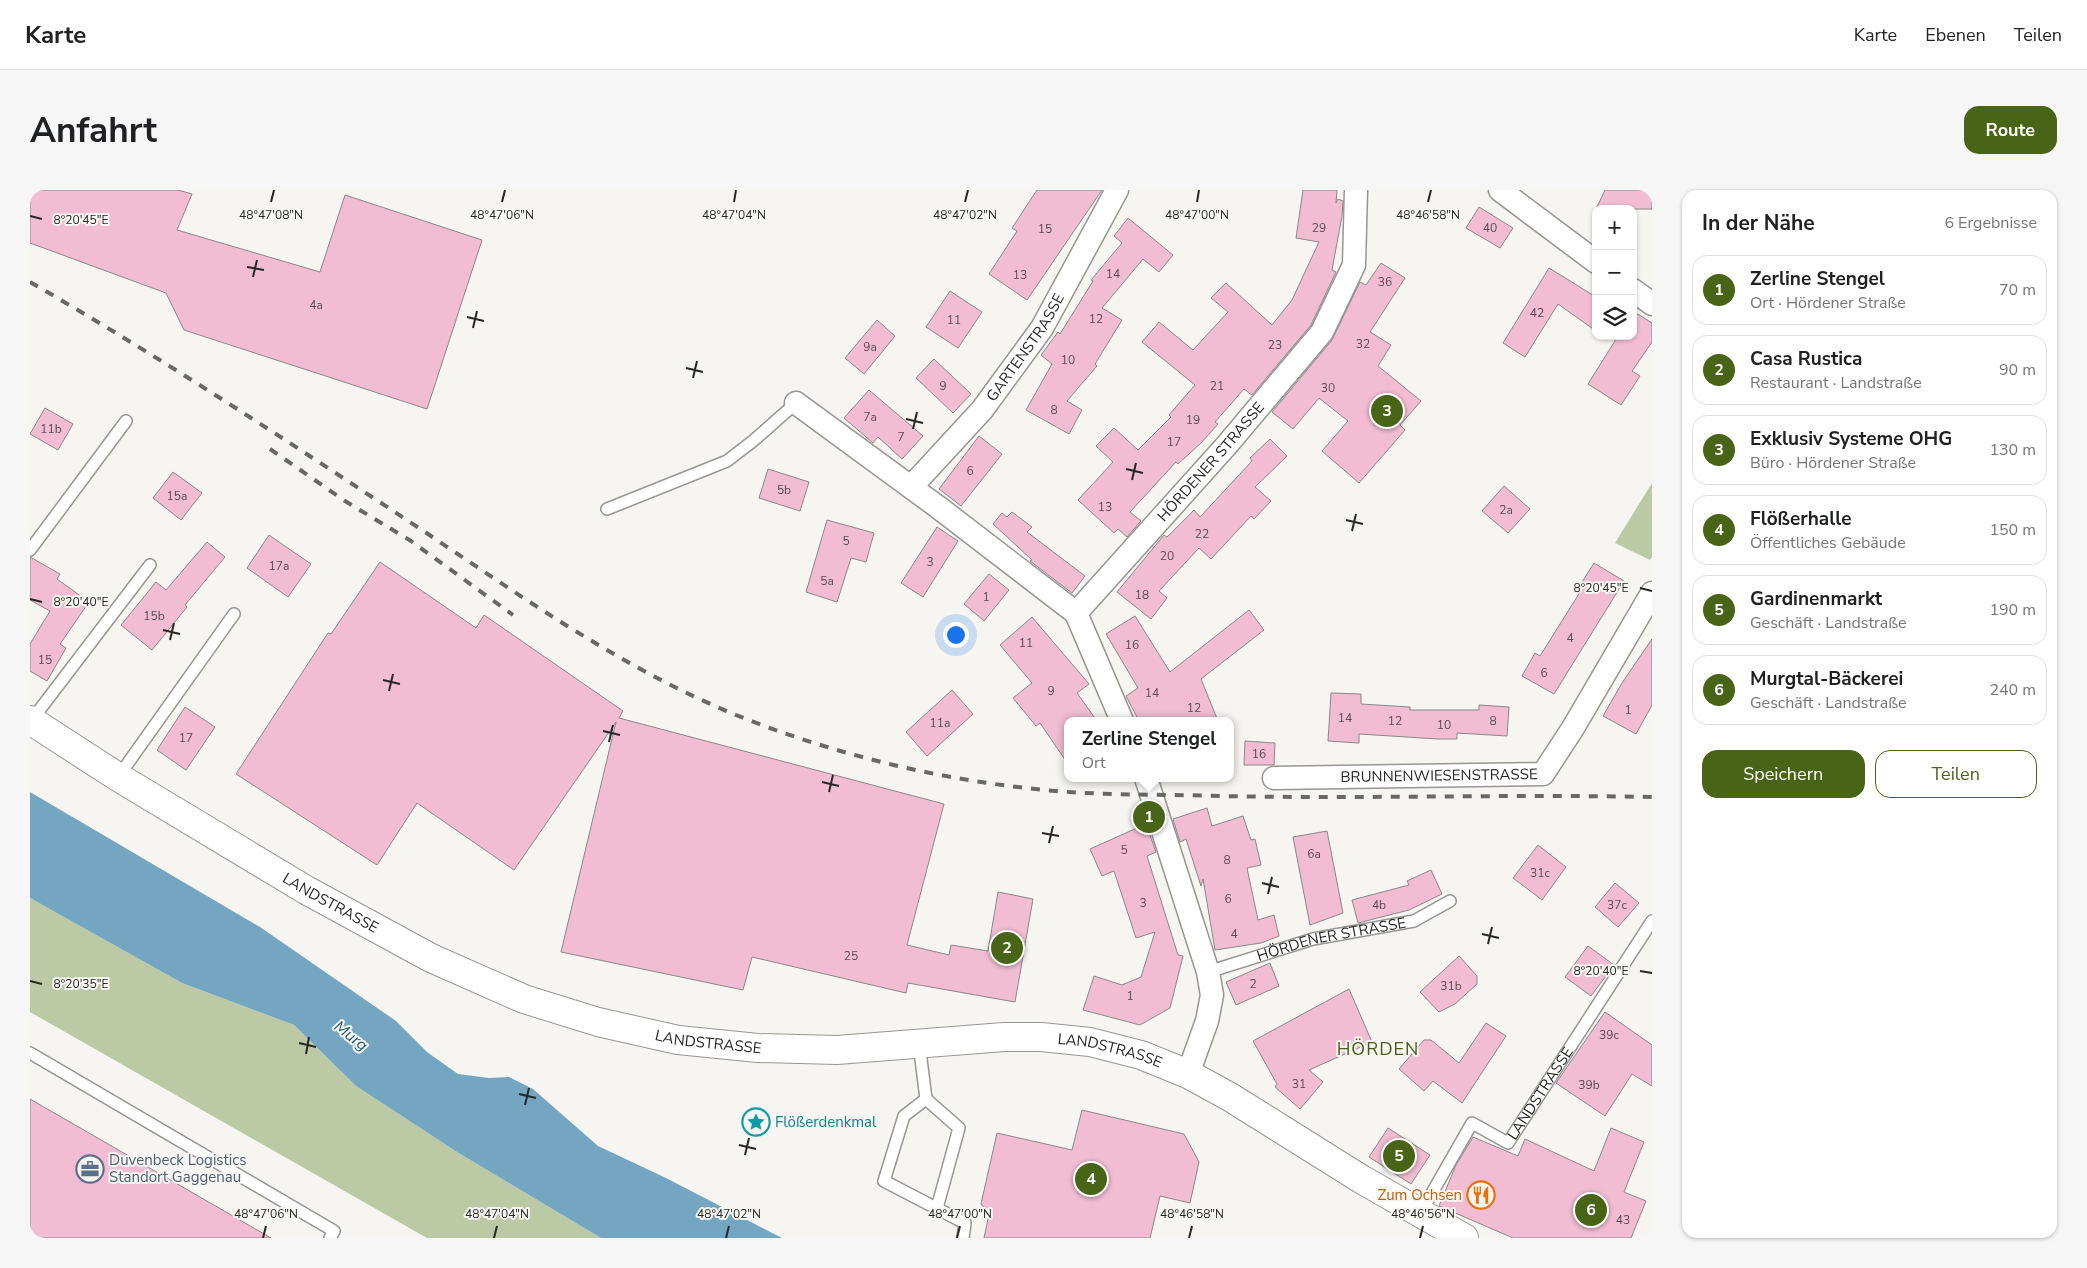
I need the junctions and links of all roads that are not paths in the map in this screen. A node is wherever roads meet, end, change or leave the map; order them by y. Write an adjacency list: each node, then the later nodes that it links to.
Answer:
1 (1117, 190): 9 (street, GARTENSTRASSE)
2 (1356, 190): 14 (street, HÖRDENER STRASSE)
3 (1500, 190): 4 (street)
4 (1592, 259)
5 (1637, 293): 6 (street)
6 (1652, 304)
7 (796, 403): 9 (street); 10 (lane)
8 (126, 421): 11 (lane)
9 (911, 487): 14 (street)
10 (607, 509)
11 (30, 550)
12 (150, 565): 17 (lane)
13 (1652, 593): 19 (street, BRUNNENWIESENSTRASSE)
14 (1076, 613): 16 (street)
15 (234, 614): 18 (lane)
16 (1120, 717)
17 (31, 721): 18 (street, LANDSTRASSE)
18 (118, 777): 24 (street, LANDSTRASSE)
19 (1274, 778)
20 (1147, 782): 23 (street)
21 (1450, 901): 23 (lane, HÖRDENER STRASSE)
22 (1652, 921): 29 (lane, LANDSTRASSE)
23 (1208, 972): 26 (street)
24 (919, 1043): 26 (street, LANDSTRASSE); 27 (lane)
25 (30, 1053): 31 (lane)
26 (1188, 1074): 29 (street, LANDSTRASSE)
27 (926, 1099): 28 (lane); 28 (lane)
28 (937, 1208): 32 (lane)
29 (1420, 1214): 30 (street, LANDSTRASSE)
30 (1459, 1237)
31 (330, 1238)
32 (963, 1238)

